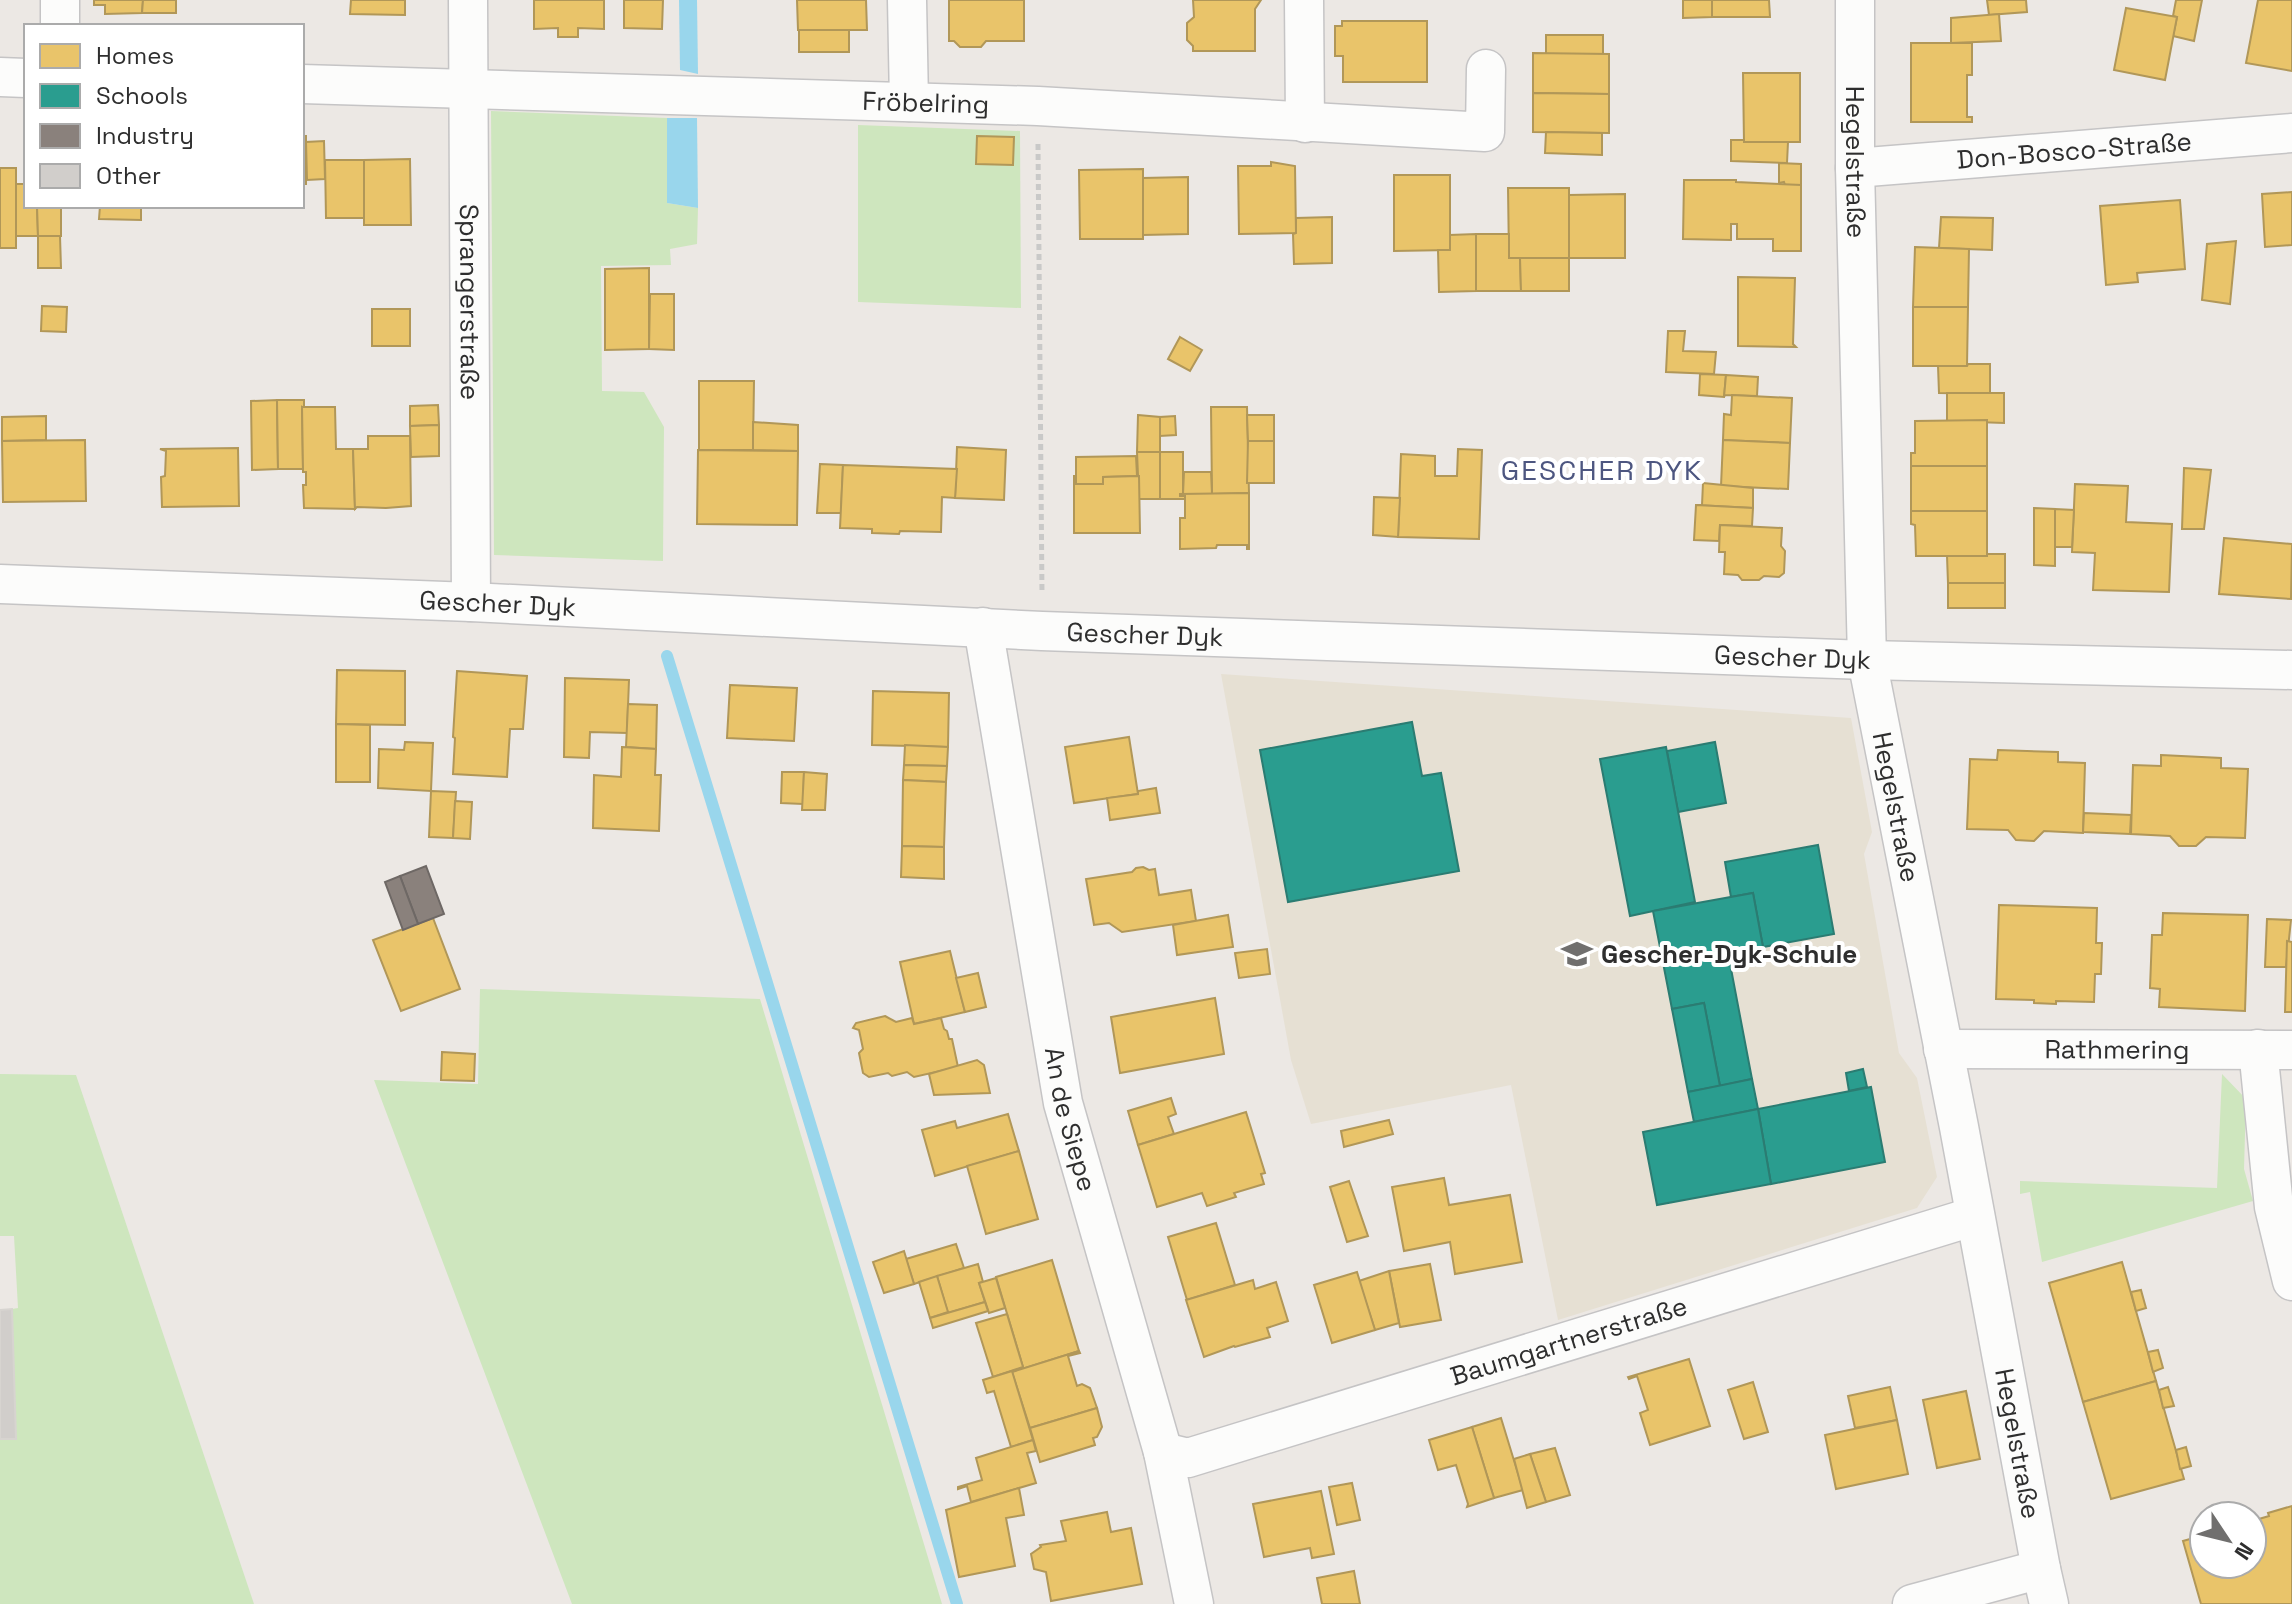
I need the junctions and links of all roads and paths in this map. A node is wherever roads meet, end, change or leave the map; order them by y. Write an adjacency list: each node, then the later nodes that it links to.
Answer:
1 (60, 0): 6 (street)
2 (468, 0): 11 (street, Sprangerstraße)
3 (907, 0): 12 (street)
4 (1304, 0): 14 (street)
5 (1855, 0): 16 (street, Hegelstraße)
6 (60, 24)
7 (1486, 69): 14 (street, Fröbelring)
8 (0, 77): 9 (street)
9 (24, 78)
10 (304, 84): 11 (street, Fröbelring)
11 (468, 88): 12 (street, Fröbelring); 18 (street, Sprangerstraße)
12 (909, 102): 13 (street, Fröbelring)
13 (1038, 106): 14 (street, Fröbelring); 20 (path)
14 (1305, 123)
15 (2292, 133): 16 (street, Don-Bosco-Straße)
16 (1855, 168): 21 (street, Hegelstraße)
17 (0, 584): 18 (street, Gescher Dyk)
18 (471, 602): 19 (street, Gescher Dyk)
19 (983, 627): 20 (street, Gescher Dyk); 27 (street, An de Siepe)
20 (1042, 631): 21 (street, Gescher Dyk)
21 (1867, 660): 22 (street, Gescher Dyk); 23 (street, Hegelstraße)
22 (2292, 670)
23 (1943, 1049): 24 (street, Rathmering); 25 (street, Hegelstraße)
24 (2275, 1050): 26 (street)
25 (1975, 1216): 27 (street, Baumgartnerstraße); 28 (street, Hegelstraße)
26 (2292, 1281)
27 (1163, 1452): 29 (street, An de Siepe)
28 (2045, 1586): 30 (street)
29 (1194, 1604)
30 (1912, 1604)

